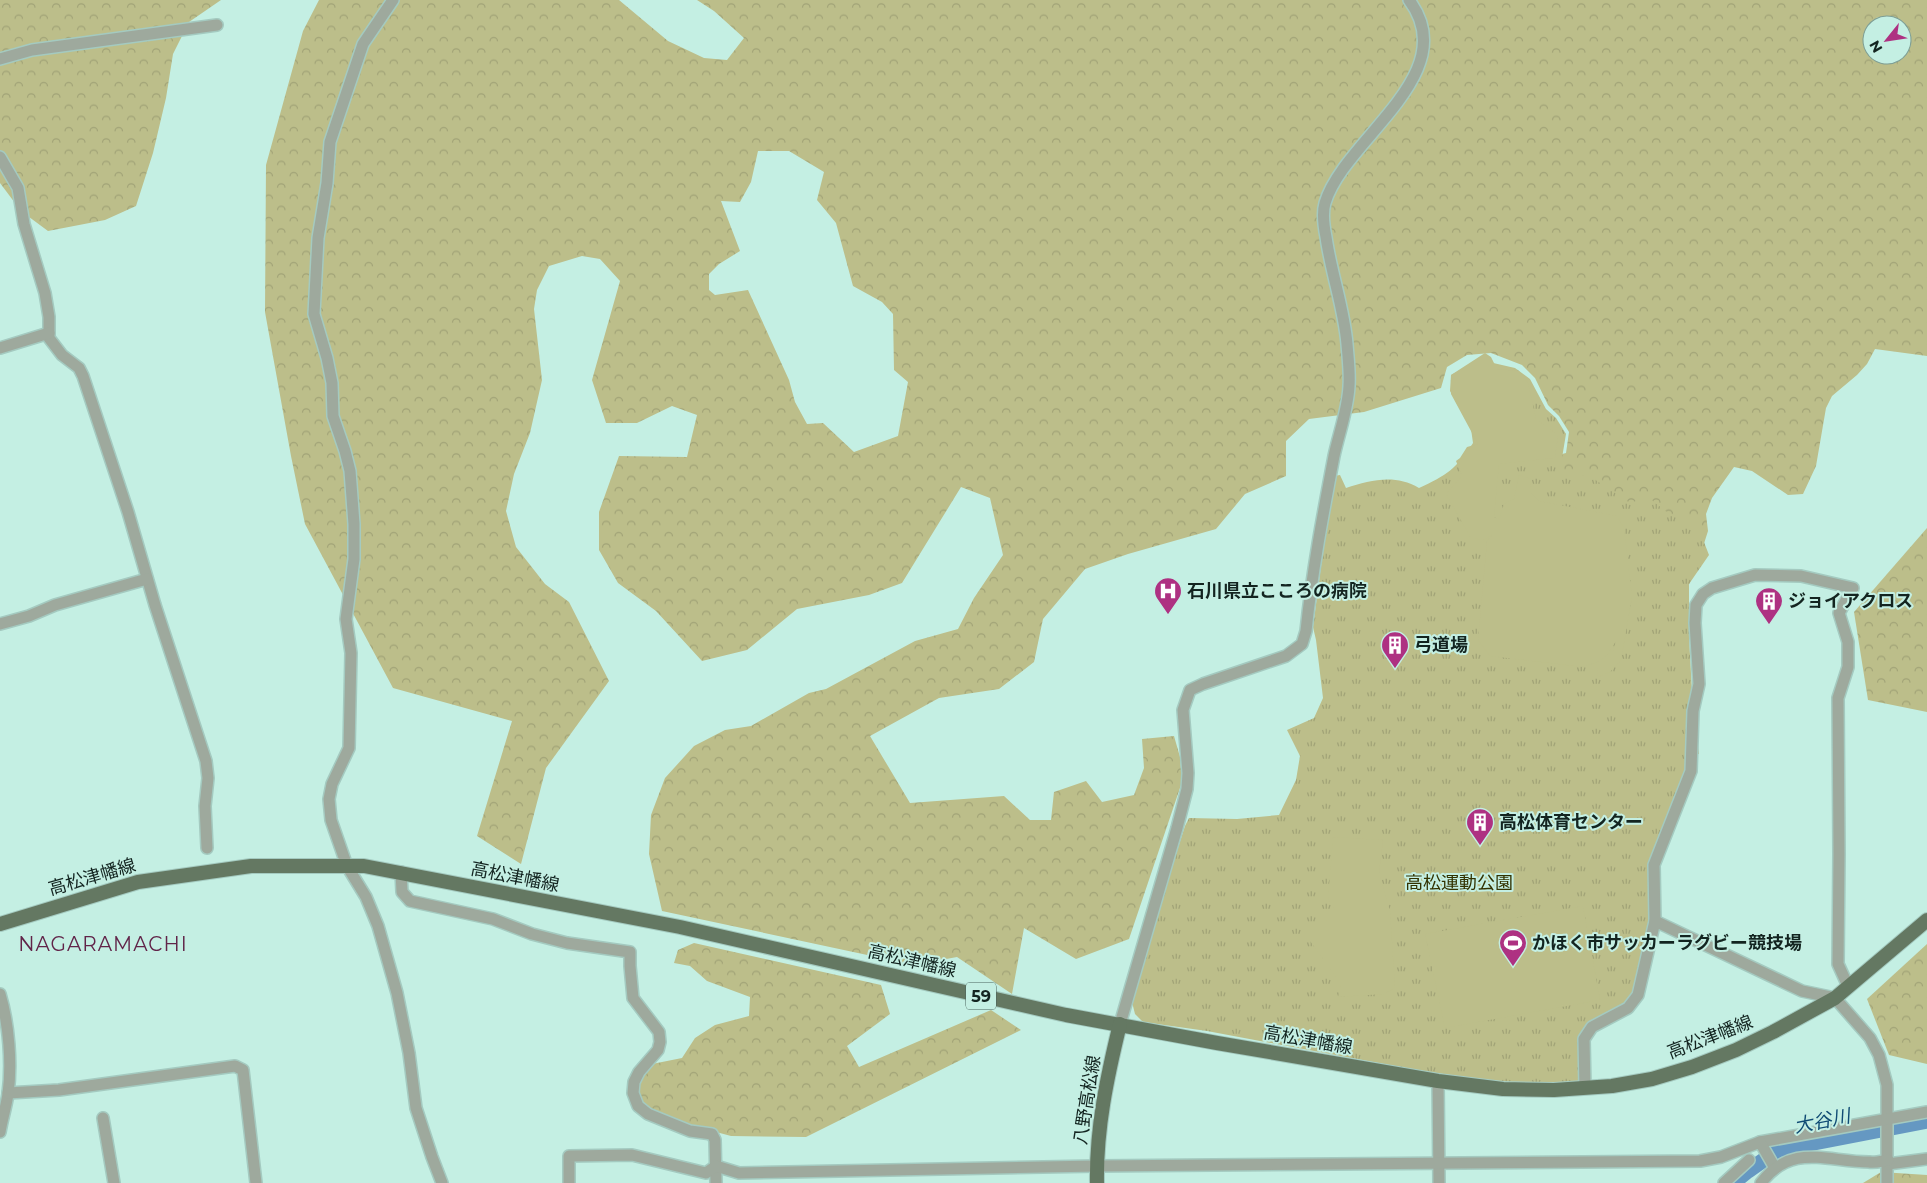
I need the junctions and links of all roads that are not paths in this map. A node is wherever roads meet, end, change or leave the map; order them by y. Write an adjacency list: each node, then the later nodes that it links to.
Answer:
1 (393, 0): 11 (street)
2 (1408, 0): 19 (street)
3 (217, 25): 4 (street)
4 (0, 59)
5 (0, 157): 6 (street)
6 (49, 333): 7 (street); 8 (street)
7 (0, 348)
8 (147, 579): 9 (street); 10 (street)
9 (0, 624)
10 (207, 848)
11 (347, 866): 12 (main road, 高松津幡線 / 59); 15 (main road, 高松津幡線 / 59); 38 (street)
12 (402, 872): 19 (main road, 高松津幡線 / 59); 34 (street)
13 (1927, 920): 16 (main road, 高松津幡線 / 59)
14 (1655, 921): 16 (street); 18 (street); 22 (street)
15 (0, 924)
16 (1848, 986): 18 (main road, 高松津幡線 / 59)
17 (0, 994): 20 (street)
18 (1834, 998): 22 (main road, 高松津幡線 / 59); 26 (street)
19 (1120, 1024): 21 (main road, 高松津幡線 / 59); 35 (main road, 八野高松線)
20 (4, 1068): 23 (street)
21 (1438, 1081): 22 (main road, 高松津幡線 / 59); 32 (street)
22 (1585, 1088)
23 (8, 1093): 27 (street); 37 (street)
24 (1927, 1112): 26 (street)
25 (103, 1118): 36 (street)
26 (1887, 1120): 28 (street); 31 (street)
27 (0, 1132)
28 (1761, 1144): 32 (street); 33 (street)
29 (1927, 1159): 31 (street)
30 (1749, 1160): 43 (street)
31 (1888, 1162): 33 (street); 45 (street)
32 (1439, 1164): 35 (street); 42 (street)
33 (1773, 1165): 44 (street)
34 (716, 1166): 35 (street); 39 (street); 40 (street)
35 (1096, 1166): 41 (main road, 八野高松線)
36 (114, 1183)
37 (256, 1183)
38 (442, 1183)
39 (570, 1183)
40 (716, 1183)
41 (1097, 1183)
42 (1439, 1183)
43 (1724, 1183)
44 (1761, 1183)
45 (1887, 1183)

